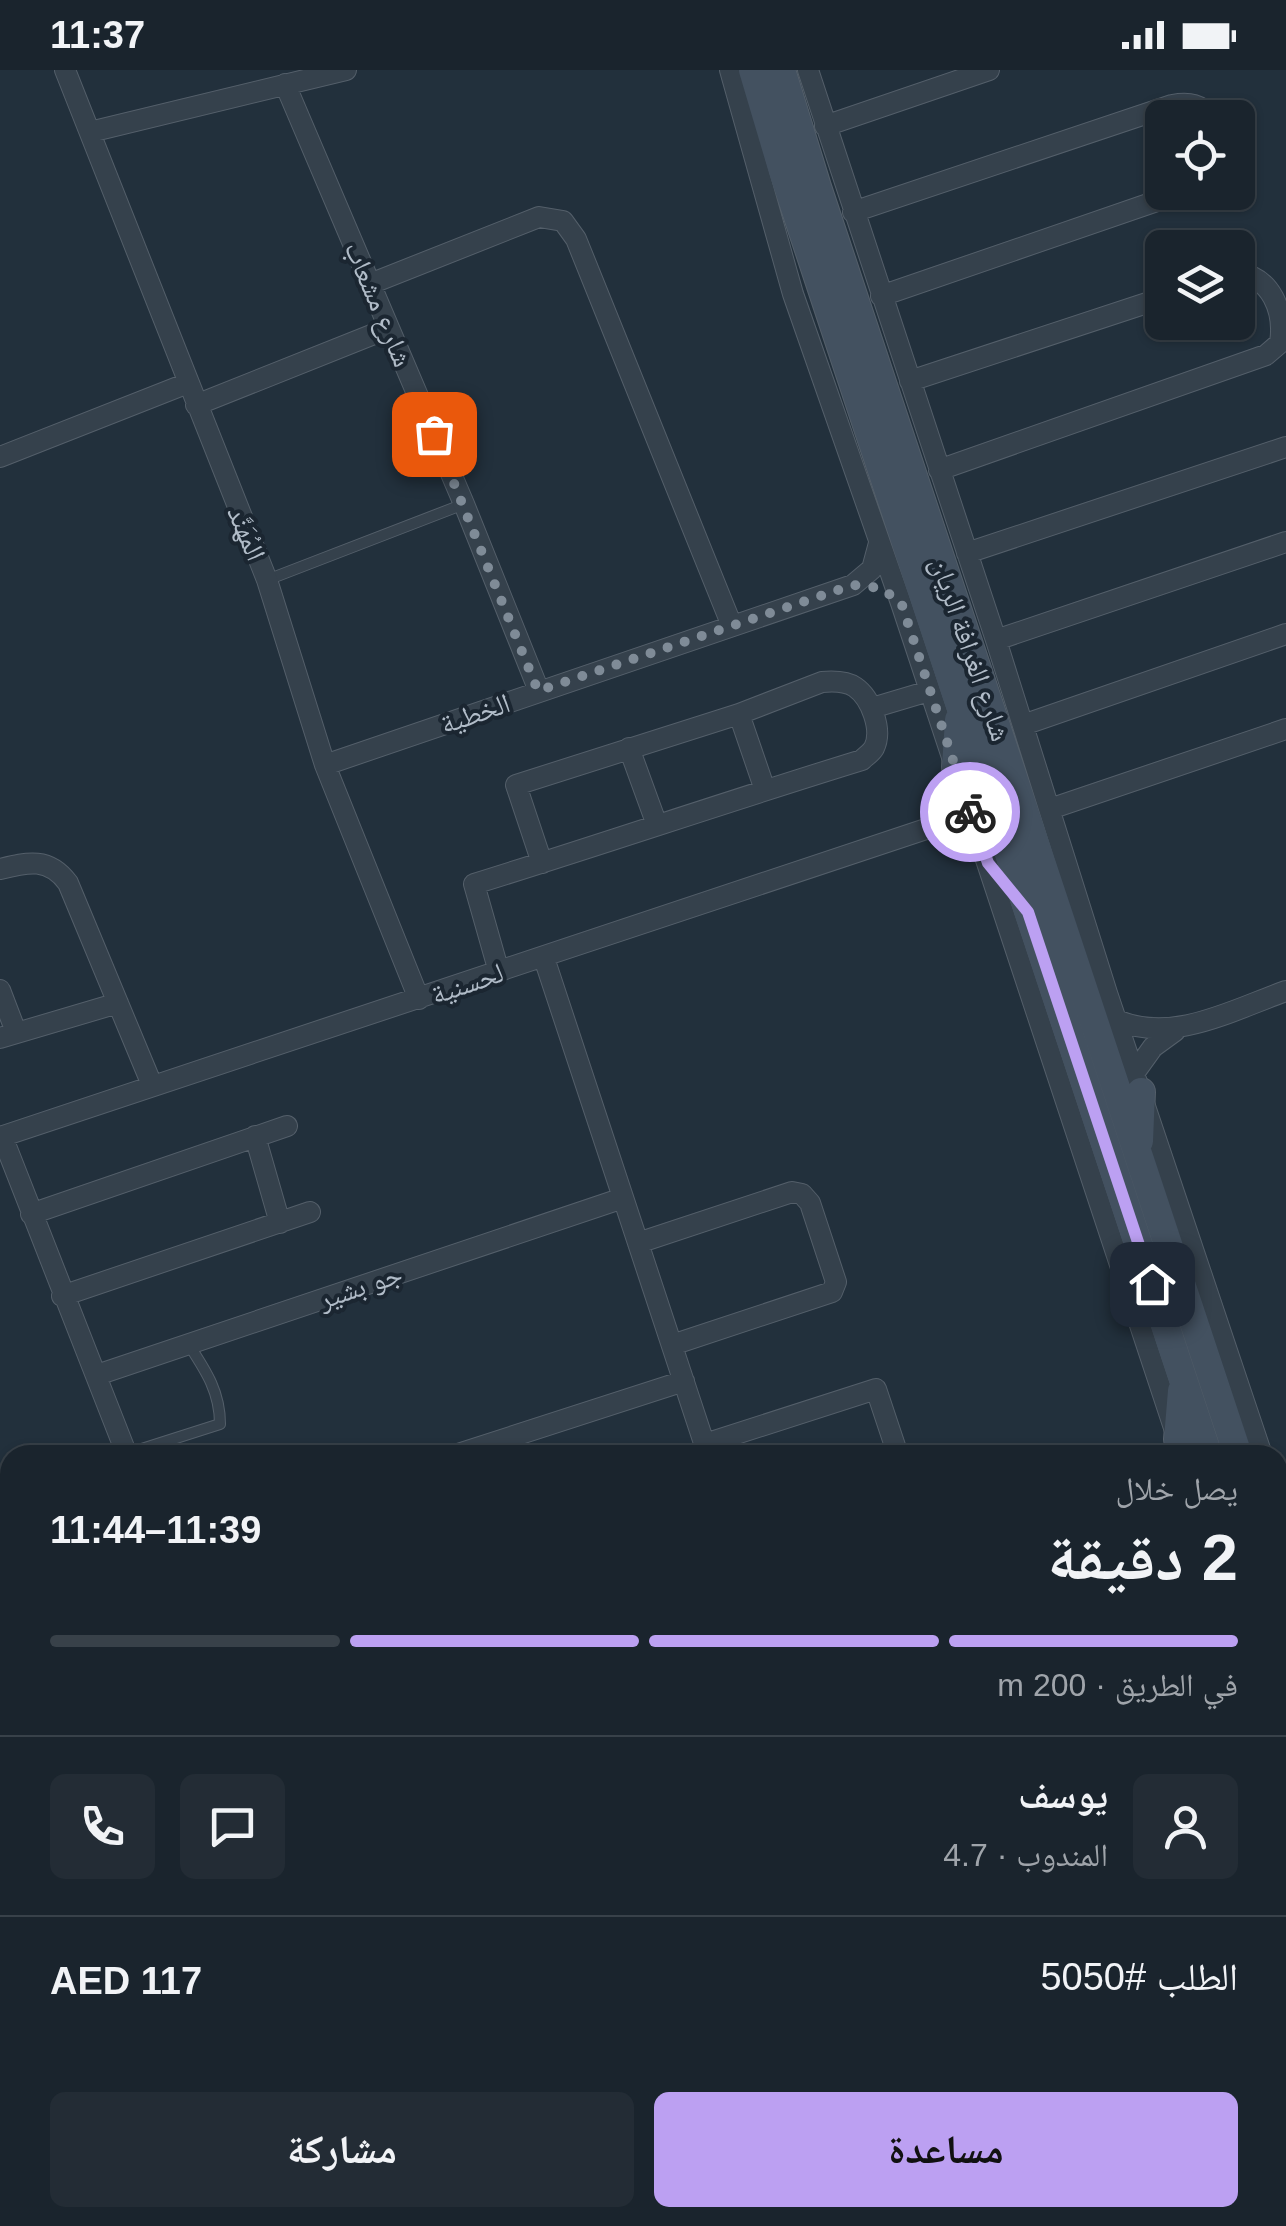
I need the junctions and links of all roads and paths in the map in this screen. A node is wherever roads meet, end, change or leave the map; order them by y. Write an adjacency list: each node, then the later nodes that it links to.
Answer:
1 (65, 70): 12 (street, المُهَنَّد)
2 (346, 70): 9 (street)
3 (730, 70): 27 (street, شارع الغرافة الريان)
4 (741, 70): 8 (main road, شارع الغرافة الريان)
5 (781, 70): 55 (main road, شارع الغرافة الريان)
6 (808, 70): 11 (street, شارع الغرافة الريان)
7 (988, 70): 11 (street)
8 (756, 82): 38 (main road, شارع الغرافة الريان)
9 (285, 84): 12 (street); 16 (street, شارع مشعاب)
10 (1145, 114): 14 (street)
11 (825, 126): 14 (street, شارع الغرافة الريان)
12 (90, 132): 21 (street, المُهَنَّد)
13 (1145, 205): 17 (street)
14 (854, 212): 17 (street, شارع الغرافة الريان)
15 (1255, 276): 25 (street)
16 (370, 284): 19 (street, شارع مشعاب); 33 (street)
17 (882, 296): 20 (street, شارع الغرافة الريان)
18 (1145, 304): 20 (street)
19 (390, 328): 22 (street); 26 (street, شارع مشعاب)
20 (910, 381): 25 (street, شارع الغرافة الريان)
21 (188, 382): 22 (street, المُهَنَّد); 24 (street)
22 (196, 405): 30 (street, المُهَنَّد)
23 (1286, 447): 29 (street)
24 (0, 458)
25 (939, 470): 29 (street, شارع الغرافة الريان)
26 (464, 504): 30 (lane); 37 (street, شارع مشعاب)
27 (880, 542): 31 (street); 32 (street, شارع الغرافة الريان)
28 (1286, 542): 35 (street)
29 (966, 554): 35 (street, شارع الغرافة الريان)
30 (267, 580): 44 (street, المُهَنَّد)
31 (853, 585): 32 (street); 33 (street, الخطية)
32 (901, 602): 36 (street, شارع الغرافة الريان)
33 (732, 626): 37 (street, الخطية)
34 (1286, 634): 41 (street)
35 (996, 640): 41 (street, شارع الغرافة الريان)
36 (929, 690): 39 (street); 45 (street, شارع الغرافة الريان)
37 (538, 691): 44 (street, الخطية)
38 (960, 703): 45 (main road); 53 (main road, شارع الغرافة الريان)
39 (872, 708): 40 (street); 46 (street)
40 (740, 714): 43 (street); 46 (street)
41 (1023, 725): 47 (street, شارع الغرافة الريان)
42 (1286, 730): 47 (street)
43 (629, 748): 48 (street); 51 (street)
44 (325, 765): 60 (street, المُهَنَّد)
45 (959, 776): 49 (street); 50 (street, شارع الغرافة الريان)
46 (765, 790): 48 (street)
47 (1050, 810): 59 (street, شارع الغرافة الريان)
48 (657, 825): 51 (street)
49 (932, 827): 50 (street); 54 (street, لحسنية)
50 (985, 853): 53 (main road); 88 (street, شارع الغرافة الريان)
51 (542, 863): 56 (street)
52 (0, 870): 61 (street)
53 (1028, 912): 80 (main road, شارع الغرافة الريان)
54 (544, 958): 56 (street, لحسنية); 71 (street)
55 (1072, 961): 59 (main road); 70 (main road, شارع الغرافة الريان)
56 (499, 972): 60 (street, لحسنية)
57 (0, 990): 64 (street)
58 (1286, 991): 63 (street)
59 (1108, 993): 62 (street, شارع الغرافة الريان)
60 (419, 999): 66 (street, لحسنية)
61 (118, 1003): 64 (street); 66 (street)
62 (1119, 1022): 63 (street); 65 (street, شارع الغرافة الريان)
63 (1178, 1029): 65 (street)
64 (8, 1035)
65 (1138, 1082): 70 (main road); 92 (street, شارع الغرافة الريان)
66 (152, 1085): 68 (street, لحسنية)
67 (286, 1126): 69 (street)
68 (1, 1136): 73 (street)
69 (256, 1136): 73 (street); 74 (street)
70 (1138, 1157): 91 (main road, شارع الغرافة الريان)
71 (623, 1198): 75 (street); 77 (street, جو بشير)
72 (310, 1212): 74 (street)
73 (31, 1214): 76 (street)
74 (280, 1222): 76 (street)
75 (638, 1243): 78 (street); 78 (street)
76 (62, 1296): 79 (street)
77 (189, 1344): 79 (street, جو بشير); 83 (lane)
78 (672, 1345): 81 (street)
79 (96, 1375): 82 (street)
80 (1183, 1380): 89 (main road); 90 (main road, شارع الغرافة الريان)
81 (684, 1381): 84 (street); 85 (street)
82 (123, 1445)
83 (154, 1445)
84 (487, 1445)
85 (703, 1445)
86 (722, 1445): 87 (street)
87 (895, 1445)
88 (1179, 1445)
89 (1180, 1445)
90 (1205, 1445)
91 (1235, 1445)
92 (1259, 1445)

